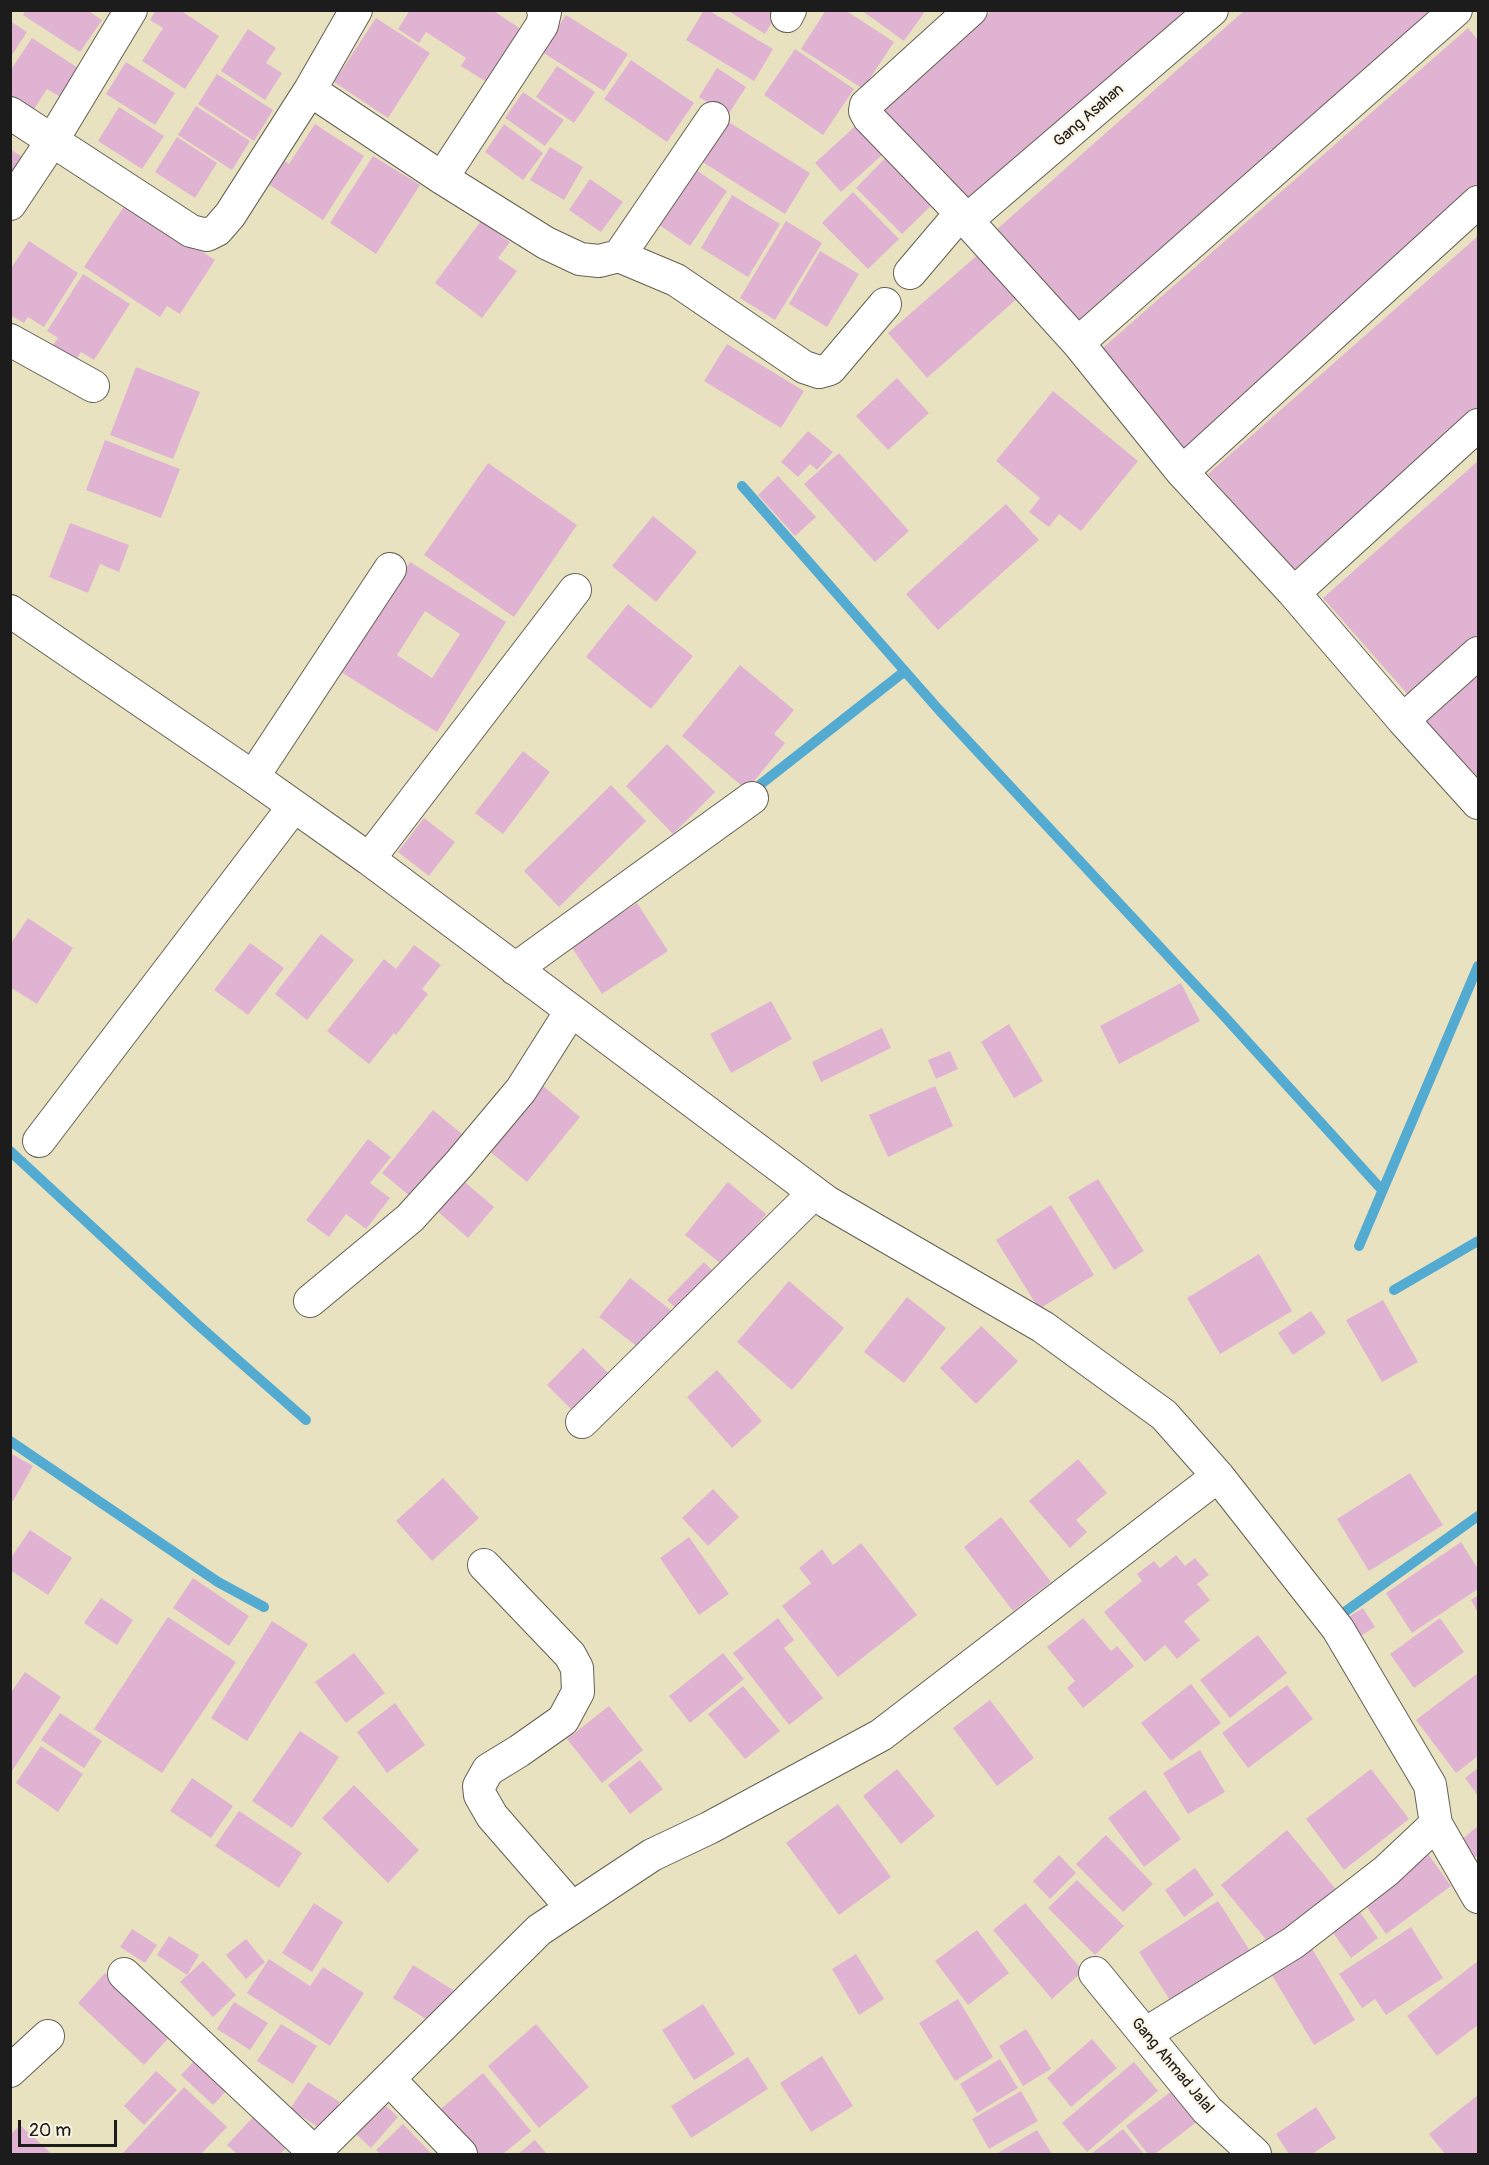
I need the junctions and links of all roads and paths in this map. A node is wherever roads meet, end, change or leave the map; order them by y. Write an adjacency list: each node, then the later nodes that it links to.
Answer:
1 (131, 10): 10 (street)
2 (356, 10): 7 (street)
3 (543, 10): 11 (street)
4 (971, 10): 14 (street)
5 (1212, 10): 14 (street, Gang Asahan)
6 (1456, 10): 19 (street)
7 (310, 90): 10 (street); 11 (street)
8 (10, 113): 10 (street)
9 (713, 118): 15 (street)
10 (52, 141): 13 (street)
11 (442, 178): 15 (street)
12 (1479, 202): 22 (street)
13 (10, 204)
14 (963, 217): 16 (street, Gang Asahan); 19 (street)
15 (619, 256): 17 (street)
16 (910, 273)
17 (885, 304)
18 (10, 340): 20 (street)
19 (1078, 344): 22 (street)
20 (93, 386)
21 (1479, 425): 25 (street)
22 (1182, 471): 25 (street)
23 (390, 568): 29 (street)
24 (575, 590): 33 (street)
25 (1294, 593): 28 (street)
26 (10, 611): 29 (street)
27 (1479, 653): 28 (street)
28 (1403, 720): 31 (street)
29 (253, 777): 32 (street)
30 (752, 798): 34 (street)
31 (1479, 803)
32 (294, 806): 33 (street); 36 (street)
33 (369, 859): 34 (street)
34 (516, 969): 35 (street)
35 (571, 1011): 37 (street); 38 (street)
36 (39, 1141)
37 (814, 1192): 39 (street); 40 (street)
38 (310, 1301)
39 (582, 1422)
40 (1218, 1476): 42 (street); 44 (street)
41 (484, 1565): 44 (street)
42 (1436, 1824): 43 (street); 47 (street)
43 (1479, 1897)
44 (572, 1908): 50 (street)
45 (1095, 1973): 47 (street, Gang Ahmad Jalal)
46 (124, 1974): 51 (street)
47 (1145, 2034): 53 (street, Gang Ahmad Jalal)
48 (48, 2036): 49 (street)
49 (10, 2071)
50 (389, 2079): 51 (street); 52 (street)
51 (314, 2154)
52 (461, 2154)
53 (1255, 2154)

